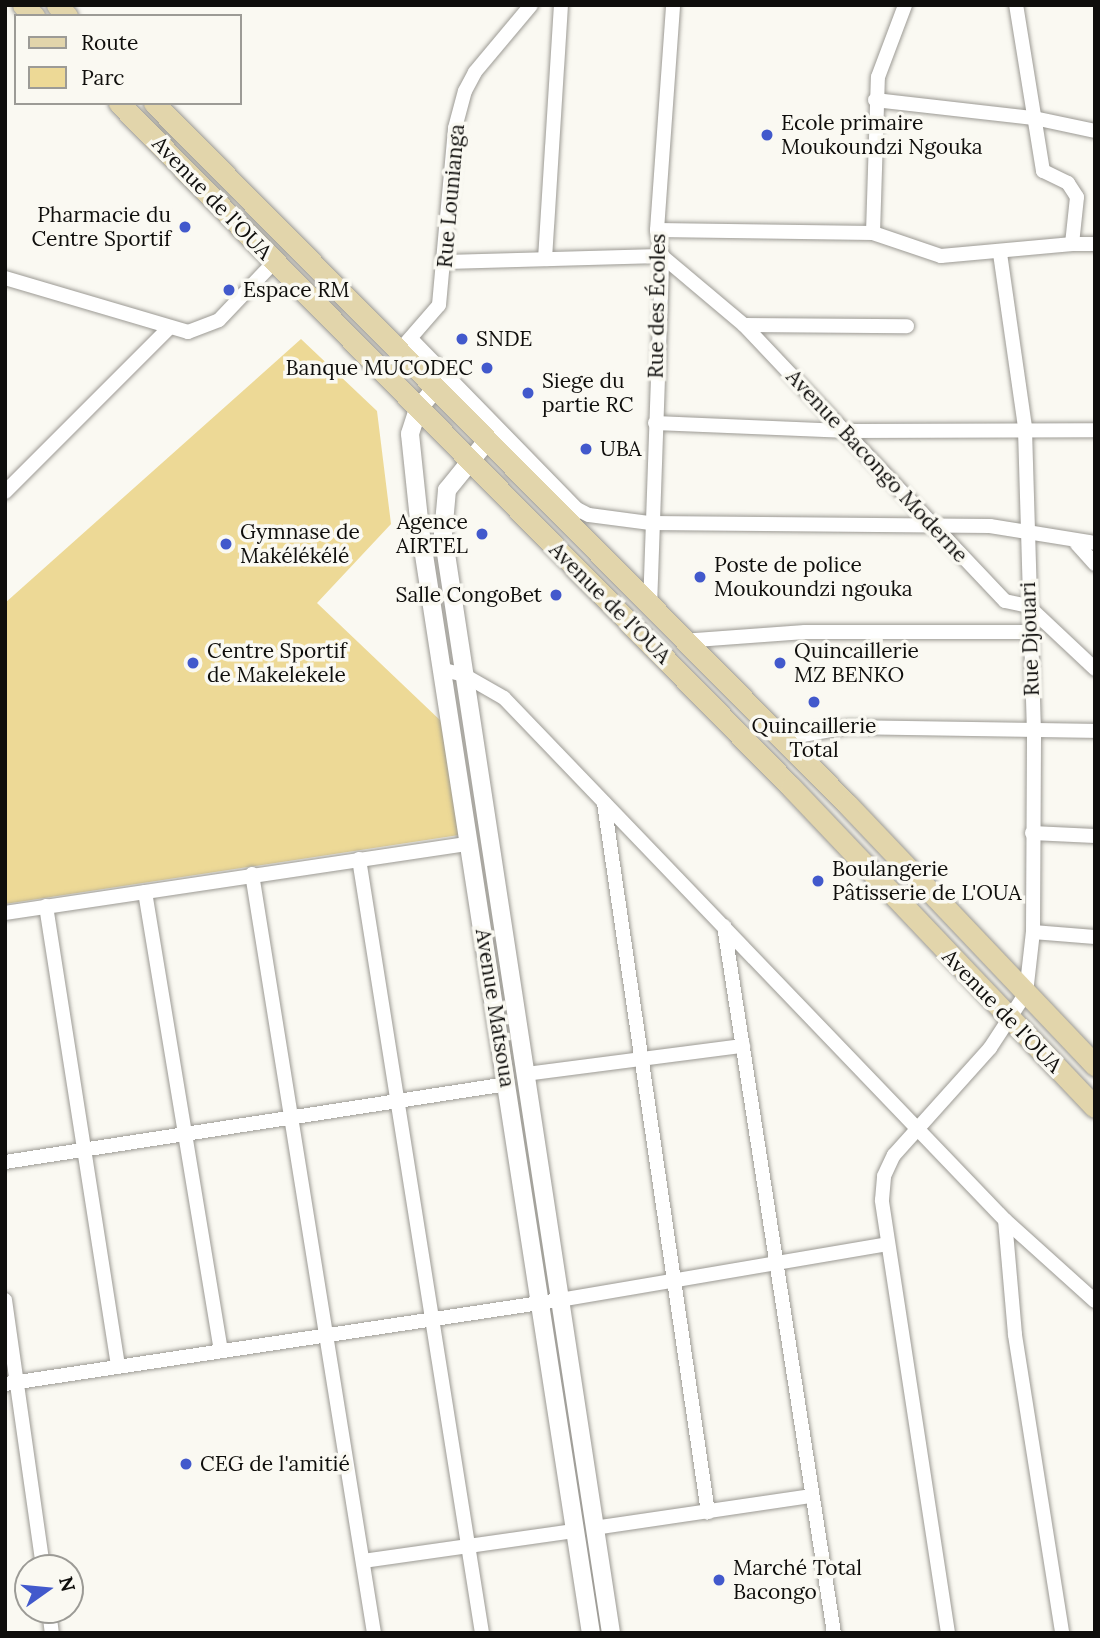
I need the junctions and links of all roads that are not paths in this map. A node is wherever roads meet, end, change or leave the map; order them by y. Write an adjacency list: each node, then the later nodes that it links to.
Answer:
1 (531, 5): 19 (street, Rue Lounianga)
2 (561, 5): 17 (street)
3 (673, 5): 11 (street, Rue des Écoles)
4 (905, 5): 6 (street)
5 (1016, 5): 9 (street)
6 (875, 100): 9 (street); 12 (street)
7 (121, 105): 18 (main road, Avenue de l'OUA)
8 (156, 105): 24 (main road, Avenue de l'OUA)
9 (1034, 118): 10 (street); 13 (street)
10 (1095, 131)
11 (657, 230): 12 (street); 16 (street, Rue des Écoles)
12 (873, 233): 15 (street)
13 (1072, 244): 14 (street); 15 (street)
14 (1095, 244)
15 (1000, 253): 29 (street, Rue Djouari)
16 (662, 256): 17 (street); 21 (street, Avenue Bacongo Moderne); 28 (street, Rue des Écoles)
17 (545, 259): 19 (street)
18 (274, 262): 23 (street); 27 (main road, Avenue de l'OUA)
19 (444, 262): 24 (street, Rue Lounianga)
20 (5, 278): 23 (street)
21 (744, 325): 22 (street); 31 (street, Avenue Bacongo Moderne)
22 (907, 326)
23 (169, 328): 34 (street)
24 (404, 345): 25 (main road, Avenue de l'OUA); 26 (street)
25 (434, 390): 26 (main road, Avenue de l'OUA); 27 (street, Avenue Matsoua)
26 (465, 409): 32 (main road, Avenue de l'OUA); 35 (street)
27 (418, 410): 33 (main road, Avenue de l'OUA); 47 (street, Avenue Matsoua)
28 (655, 423): 31 (street); 36 (street, Rue des Écoles)
29 (1025, 428): 30 (street); 31 (street); 38 (street, Rue Djouari)
30 (1095, 430)
31 (849, 431): 37 (street, Avenue Bacongo Moderne)
32 (486, 442): 33 (street, Avenue Matsoua); 35 (main road, Avenue de l'OUA)
33 (470, 459): 48 (street, Avenue Matsoua); 65 (main road, Avenue de l'OUA)
34 (5, 492)
35 (571, 514): 36 (street); 43 (main road, Avenue de l'OUA)
36 (650, 523): 37 (street); 43 (street, Rue des Écoles)
37 (929, 525): 38 (street); 42 (street, Avenue Bacongo Moderne)
38 (1026, 530): 40 (street); 42 (street, Rue Djouari)
39 (1095, 543): 40 (street)
40 (1077, 544): 41 (street)
41 (1095, 564)
42 (1028, 606): 44 (street, Rue Djouari); 46 (street, Avenue Bacongo Moderne)
43 (650, 607): 45 (main road, Avenue de l'OUA)
44 (1028, 632): 45 (street); 50 (street, Rue Djouari)
45 (682, 641): 51 (main road, Avenue de l'OUA)
46 (1095, 669)
47 (440, 670): 48 (street); 55 (street, Avenue Matsoua)
48 (464, 675): 52 (street); 69 (street, Avenue Matsoua)
49 (1095, 731): 50 (street)
50 (1034, 733): 51 (street); 53 (street, Rue Djouari)
51 (780, 739): 64 (main road, Avenue de l'OUA)
52 (604, 803): 61 (street); 68 (street)
53 (1032, 833): 54 (street); 62 (street, Rue Djouari)
54 (1095, 836)
55 (468, 844): 56 (street); 70 (street, Avenue Matsoua)
56 (359, 859): 57 (street); 71 (street)
57 (252, 874): 58 (street); 73 (street)
58 (145, 892): 59 (street); 75 (street)
59 (46, 906): 60 (street); 76 (street)
60 (5, 913)
61 (724, 926): 66 (street); 74 (street)
62 (1033, 932): 63 (street); 64 (street, Rue Djouari)
63 (1095, 937)
64 (1026, 993): 65 (street, Rue Djouari); 67 (main road, Avenue de l'OUA)
65 (1010, 1021): 72 (main road, Avenue de l'OUA); 74 (street, Rue Djouari)
66 (743, 1046): 68 (street); 80 (street)
67 (1091, 1056)
68 (639, 1058): 69 (street); 81 (street)
69 (526, 1074): 83 (street, Avenue Matsoua)
70 (507, 1084): 71 (street); 84 (street, Avenue Matsoua)
71 (397, 1100): 73 (street); 86 (street)
72 (1095, 1107)
73 (290, 1115): 75 (street); 87 (street)
74 (918, 1125): 78 (street); 79 (street, Rue Djouari)
75 (187, 1133): 76 (street); 88 (street)
76 (85, 1150): 77 (street); 89 (street)
77 (5, 1161)
78 (1005, 1220): 85 (street); 106 (street)
79 (886, 1244): 80 (street); 105 (street, Rue Djouari)
80 (774, 1262): 81 (street); 93 (street)
81 (673, 1279): 83 (street); 94 (street)
82 (5, 1300): 90 (street)
83 (560, 1300): 84 (street); 91 (street, Avenue Matsoua)
84 (541, 1301): 86 (street); 92 (street, Avenue Matsoua)
85 (1095, 1301)
86 (432, 1318): 87 (street); 97 (street)
87 (326, 1334): 88 (street); 99 (street)
88 (221, 1350): 89 (street)
89 (118, 1366): 90 (street)
90 (11, 1383): 98 (street)
91 (582, 1448): 92 (street); 95 (street, Avenue Matsoua)
92 (563, 1450): 96 (street, Avenue Matsoua)
93 (812, 1496): 94 (street); 104 (street)
94 (708, 1512): 95 (street)
95 (594, 1528): 103 (street, Avenue Matsoua)
96 (574, 1531): 97 (street); 102 (street, Avenue Matsoua)
97 (468, 1545): 99 (street); 101 (street)
98 (41, 1554)
99 (363, 1561): 100 (street)
100 (374, 1633)
101 (482, 1633)
102 (590, 1633)
103 (611, 1633)
104 (834, 1633)
105 (948, 1633)
106 (1062, 1633)

